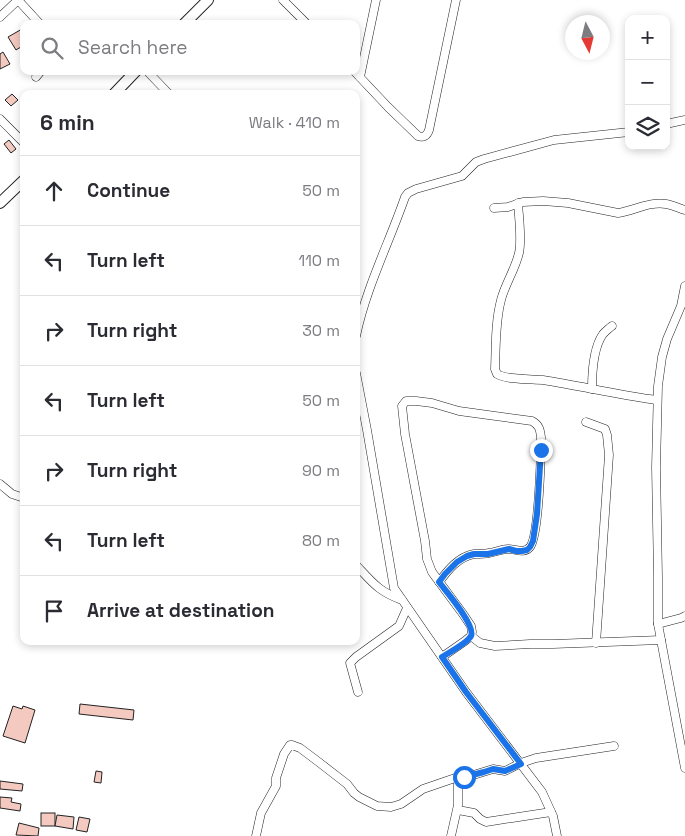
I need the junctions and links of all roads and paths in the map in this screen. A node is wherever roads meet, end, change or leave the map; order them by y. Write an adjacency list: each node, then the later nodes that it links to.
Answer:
1 (18, 0): 8 (street); 9 (street)
2 (208, 0): 10 (main road)
3 (283, 0): 7 (street)
4 (295, 0): 7 (street)
5 (376, 0): 12 (street)
6 (456, 0): 15 (street)
7 (291, 8): 11 (street)
8 (0, 17)
9 (36, 20)
10 (188, 20)
11 (303, 20)
12 (360, 62)
13 (132, 75): 16 (main road)
14 (151, 75): 17 (street)
15 (358, 75)
16 (118, 90)
17 (165, 90)
18 (0, 119): 22 (street)
19 (685, 120): 20 (street)
20 (670, 123)
21 (625, 132): 29 (street)
22 (20, 139)
23 (20, 184): 24 (main road)
24 (0, 203)
25 (518, 203): 26 (street); 27 (street); 31 (street)
26 (494, 208)
27 (685, 210)
28 (685, 286): 33 (street)
29 (360, 319)
30 (612, 326): 31 (street)
31 (592, 389): 33 (street)
32 (360, 392): 39 (street)
33 (657, 400): 42 (street)
34 (586, 422): 45 (street)
35 (0, 484): 36 (street)
36 (20, 497)
37 (360, 569): 39 (street)
38 (439, 582): 38 (street); 43 (street)
39 (402, 600): 40 (street)
40 (408, 608): 46 (street); 47 (street)
41 (685, 616): 42 (street)
42 (658, 624): 44 (street)
43 (471, 636): 45 (street); 46 (street)
44 (661, 640): 45 (street); 48 (street)
45 (596, 643)
46 (442, 657): 50 (street)
47 (358, 692)
48 (681, 727): 51 (street)
49 (614, 746): 50 (street)
50 (521, 764): 52 (street); 54 (street)
51 (685, 768)
52 (458, 777): 53 (street); 55 (street)
53 (458, 810): 54 (street); 56 (street)
54 (551, 812): 57 (street)
55 (256, 836)
56 (451, 836)
57 (557, 836)

